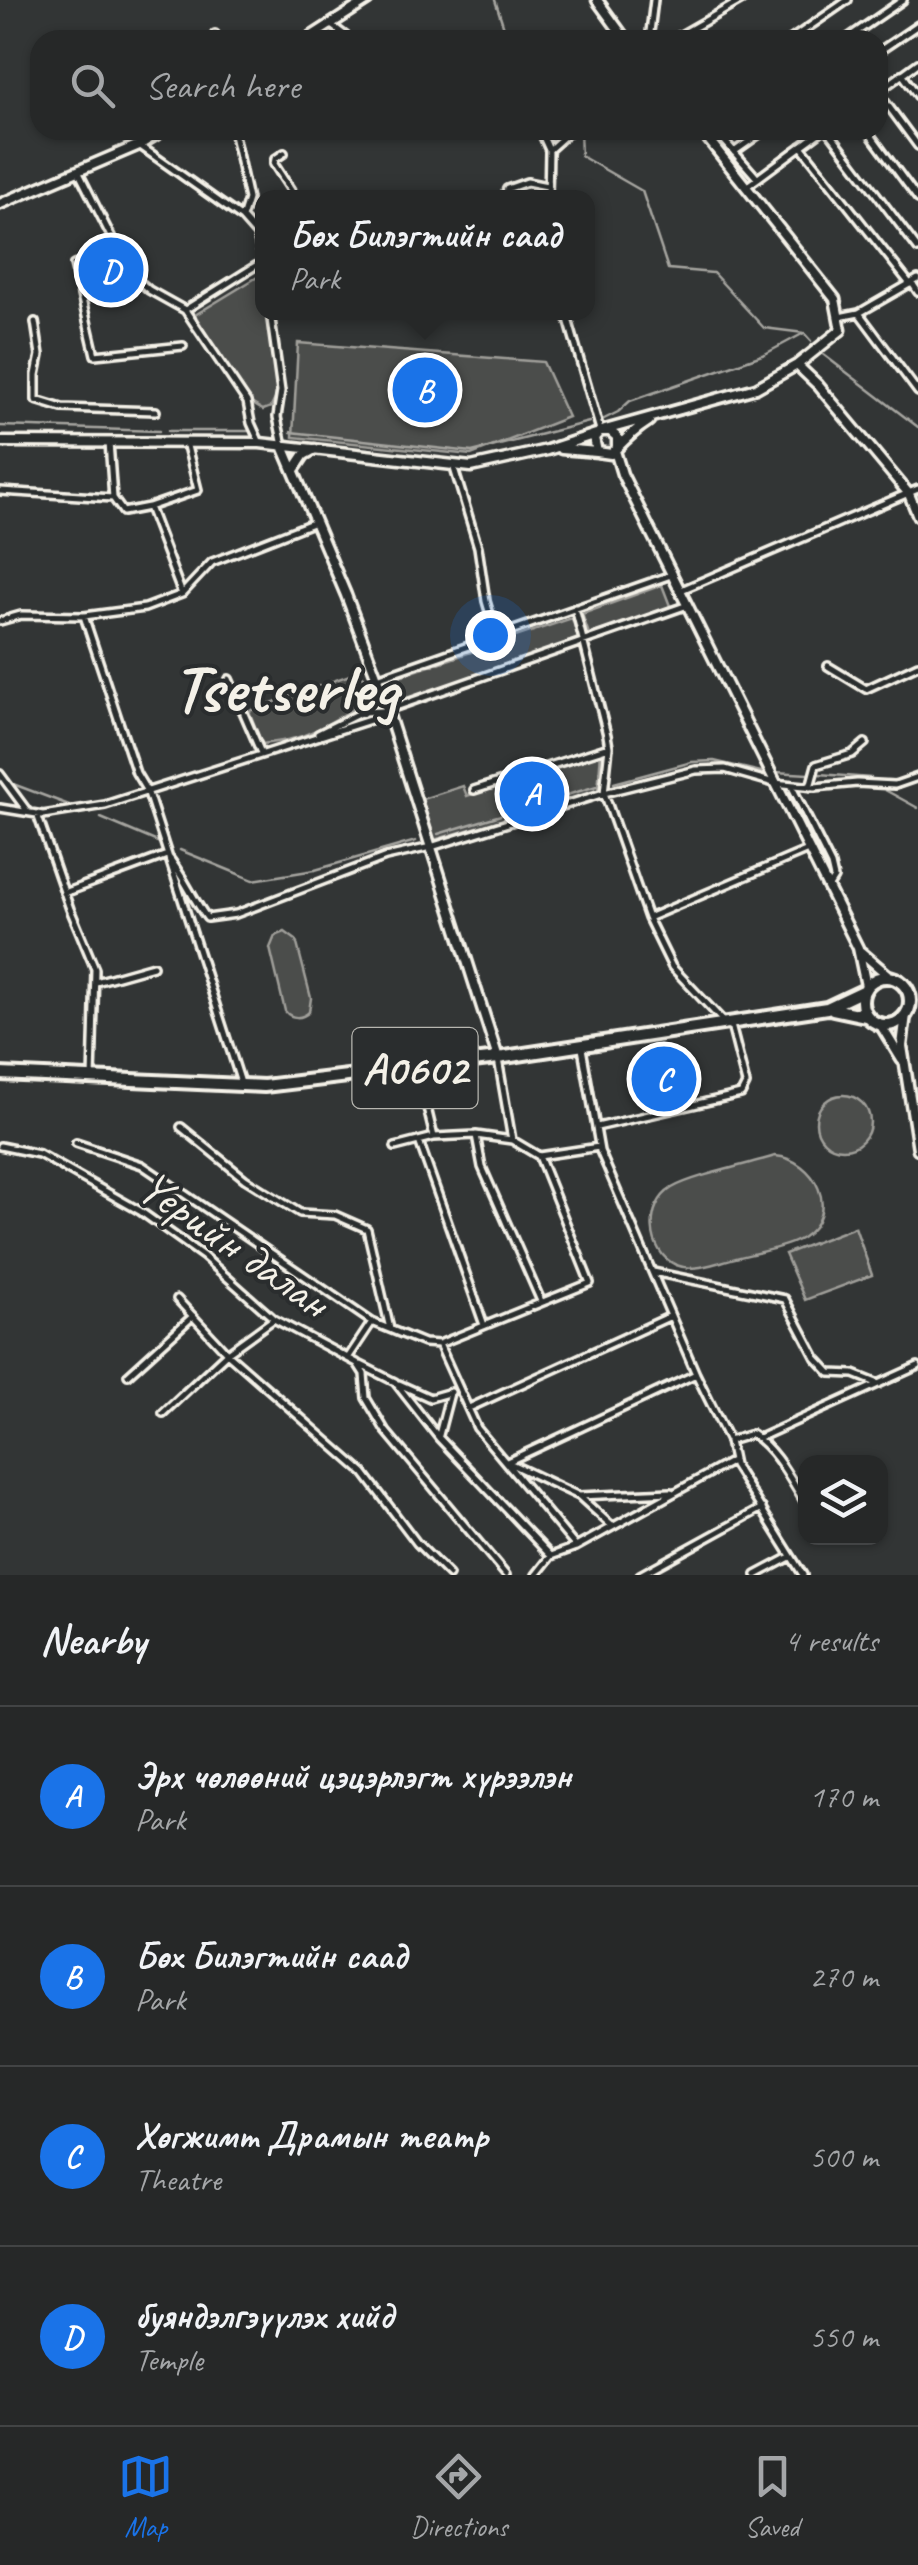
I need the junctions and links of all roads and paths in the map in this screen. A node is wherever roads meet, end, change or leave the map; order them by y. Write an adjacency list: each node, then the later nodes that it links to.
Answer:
1 (368, 0): 7 (street)
2 (596, 0): 11 (street)
3 (654, 0): 12 (street)
4 (742, 0): 13 (street)
5 (848, 0): 14 (street)
6 (903, 0): 15 (street)
7 (330, 24): 9 (street); 10 (street)
8 (918, 25): 16 (street)
9 (321, 30)
10 (338, 30)
11 (618, 30)
12 (650, 30)
13 (690, 30)
14 (804, 30)
15 (860, 30)
16 (888, 45)
17 (918, 64): 18 (street)
18 (902, 74): 19 (street); 20 (street)
19 (888, 84)
20 (918, 96)
21 (888, 106): 34 (street)
22 (148, 140): 32 (street)
23 (235, 140): 47 (street)
24 (544, 140): 35 (street)
25 (560, 140): 35 (street)
26 (709, 140): 41 (street)
27 (724, 140): 36 (street)
28 (751, 140): 36 (street)
29 (811, 140): 33 (street)
30 (834, 140): 50 (street)
31 (874, 140): 45 (street)
32 (139, 146): 38 (street); 47 (street)
33 (802, 146): 39 (street); 52 (street)
34 (918, 146)
35 (549, 150): 40 (street)
36 (734, 152): 39 (street)
37 (284, 153): 42 (street)
38 (78, 171): 46 (street); 49 (street)
39 (757, 178): 41 (street)
40 (547, 186): 43 (street); 44 (street)
41 (746, 186): 56 (street)
42 (291, 190)
43 (507, 190)
44 (547, 190)
45 (918, 199)
46 (0, 204)
47 (242, 218): 48 (street)
48 (255, 233)
49 (117, 247): 54 (street); 60 (street)
50 (918, 249)
51 (255, 265): 54 (street)
52 (913, 282): 53 (street); 55 (street)
53 (918, 292)
54 (185, 310): 69 (street)
55 (859, 313): 56 (street); 62 (street)
56 (839, 318): 61 (street)
57 (271, 320): 70 (street)
58 (568, 320): 65 (street)
59 (35, 322): 63 (street)
60 (183, 346)
61 (797, 365): 64 (street); 79 (street)
62 (918, 392)
63 (156, 411)
64 (658, 416): 65 (street); 72 (street)
65 (600, 432): 72 (street); 73 (street); 74 (street)
66 (0, 442): 67 (street)
67 (109, 442): 68 (street); 80 (street)
68 (186, 442): 69 (street); 81 (street)
69 (260, 443): 70 (street)
70 (283, 446): 71 (street); 76 (street)
71 (318, 447): 75 (street); 76 (street)
72 (616, 449): 74 (street); 77 (street)
73 (547, 450): 74 (street); 75 (street)
74 (599, 453): 77 (street)
75 (453, 465): 91 (street)
76 (294, 470): 83 (street)
77 (622, 474): 84 (street)
78 (0, 491): 80 (street)
79 (914, 491): 82 (street); 85 (street)
80 (112, 498): 81 (street)
81 (149, 507): 86 (street)
82 (918, 516)
83 (315, 522): 86 (street); 95 (street)
84 (671, 575): 85 (street); 88 (street)
85 (679, 592): 87 (street)
86 (182, 594): 89 (street)
87 (685, 606): 92 (street); 106 (street)
88 (574, 608): 91 (street); 92 (street)
89 (84, 616): 90 (street); 110 (street)
90 (0, 621)
91 (496, 634): 95 (street)
92 (584, 643): 98 (street); 102 (street)
93 (918, 665): 94 (street)
94 (828, 666)
95 (377, 678): 97 (street)
96 (229, 679): 103 (street)
97 (381, 691): 98 (street); 99 (street)
98 (387, 710): 99 (street); 100 (street); 114 (street)
99 (362, 712): 100 (street)
100 (307, 741): 103 (street)
101 (866, 743): 108 (street)
102 (609, 748): 109 (street); 111 (street)
103 (261, 753): 110 (street)
104 (0, 774): 113 (street)
105 (918, 777): 108 (street)
106 (774, 783): 107 (street); 111 (street); 115 (street)
107 (791, 785): 108 (street); 117 (street)
108 (810, 786)
109 (474, 790)
110 (148, 793): 113 (street); 116 (street)
111 (604, 793): 114 (street); 119 (street)
112 (0, 808): 113 (street)
113 (33, 813): 118 (street)
114 (431, 848): 116 (street); 133 (street)
115 (808, 850): 117 (street); 119 (street)
116 (167, 856): 118 (street); 138 (street)
117 (828, 889): 120 (street)
118 (64, 893): 123 (street)
119 (648, 918): 130 (street)
120 (858, 948): 122 (street); 125 (street)
121 (153, 966): 123 (street)
122 (890, 977): 124 (highway); 125 (highway, A0602)
123 (96, 982): 137 (street)
124 (905, 986): 126 (highway); 128 (highway)
125 (865, 989): 127 (highway, A0602); 129 (highway)
126 (918, 990)
127 (827, 1008): 129 (highway, A0602); 130 (highway, A0602)
128 (911, 1008): 131 (highway); 135 (street)
129 (866, 1016): 131 (highway, A0602)
130 (728, 1023): 132 (highway, A0602); 140 (street)
131 (880, 1024): 135 (street)
132 (581, 1045): 133 (highway, A0602); 140 (street)
133 (498, 1058): 134 (highway, A0602); 144 (street)
134 (417, 1068): 138 (highway, A0602); 142 (street)
135 (906, 1068): 149 (street)
136 (0, 1074): 137 (highway, A0602)
137 (92, 1079): 138 (highway, A0602)
138 (242, 1086)
139 (182, 1127): 159 (street)
140 (596, 1128): 148 (street)
141 (476, 1135): 142 (street); 144 (street); 153 (street)
142 (434, 1136): 143 (street)
143 (419, 1140): 147 (street); 158 (street)
144 (512, 1140): 150 (street)
145 (76, 1142): 157 (street)
146 (0, 1146): 156 (street, Үерийн далан)
147 (395, 1147)
148 (599, 1147): 150 (street); 151 (street)
149 (918, 1149)
150 (539, 1156): 153 (street)
151 (652, 1272): 155 (street); 169 (street)
152 (177, 1299): 154 (street)
153 (541, 1301): 158 (street)
154 (194, 1316): 161 (street); 165 (street)
155 (671, 1316): 166 (street); 171 (street)
156 (274, 1319): 161 (street); 162 (street, Үерийн далан)
157 (372, 1322): 159 (street); 162 (street)
158 (484, 1325): 160 (street)
159 (390, 1329): 160 (street)
160 (439, 1344): 168 (street)
161 (227, 1353): 172 (street); 186 (street)
162 (348, 1358): 163 (street, Үерийн далан)
163 (357, 1363): 167 (street); 187 (street, Үерийн далан)
164 (918, 1367): 169 (street)
165 (128, 1374)
166 (696, 1374): 175 (street); 177 (street)
167 (395, 1382): 170 (street); 173 (street)
168 (455, 1382): 170 (street); 171 (street)
169 (879, 1384): 174 (street)
170 (451, 1392): 173 (street)
171 (468, 1408): 177 (street)
172 (163, 1413)
173 (439, 1438): 184 (street)
174 (759, 1438): 175 (street); 179 (street)
175 (729, 1441): 176 (street)
176 (732, 1460): 178 (street); 181 (street)
177 (507, 1462): 180 (street); 183 (street)
178 (676, 1491): 180 (street); 182 (street)
179 (798, 1491)
180 (579, 1496): 182 (street)
181 (762, 1508): 185 (street); 189 (street)
182 (612, 1526): 183 (street)
183 (576, 1547): 184 (street)
184 (551, 1556): 188 (street)
185 (790, 1556): 190 (street); 191 (street)
186 (449, 1575)
187 (506, 1575)
188 (536, 1575)
189 (640, 1575)
190 (756, 1575)
191 (803, 1575)

